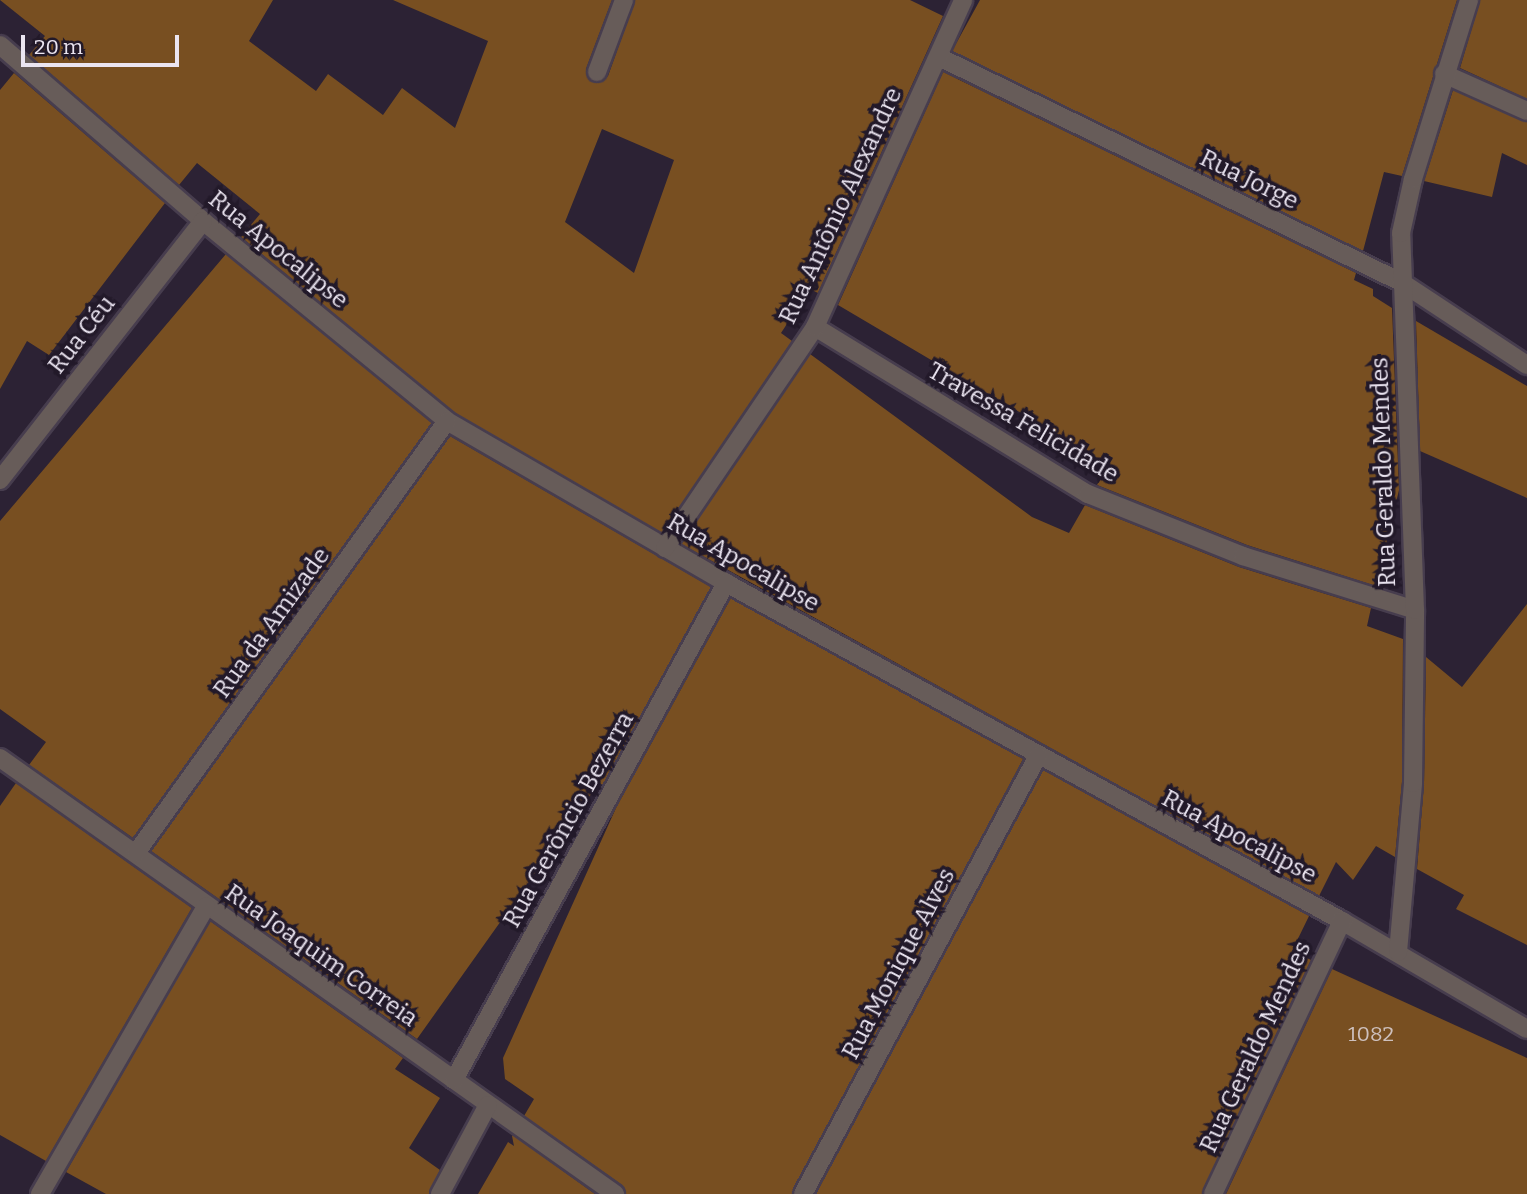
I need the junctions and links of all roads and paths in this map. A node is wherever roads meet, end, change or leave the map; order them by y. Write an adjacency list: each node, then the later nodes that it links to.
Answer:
1 (624, 0): 6 (street)
2 (963, 0): 5 (street)
3 (1469, 0): 7 (street, Rua Geraldo Mendes)
4 (0, 46): 9 (street, Rua Apocalipse)
5 (939, 57): 10 (street, Rua Jorge); 11 (street, Rua Antônio Alexandre)
6 (597, 72)
7 (1444, 74): 8 (street); 10 (street, Rua Geraldo Mendes)
8 (1527, 111)
9 (203, 221): 13 (street, Rua Apocalipse); 14 (street, Rua Céu)
10 (1401, 282): 12 (street, Rua Jorge); 17 (street, Rua Geraldo Mendes)
11 (815, 327): 15 (street, Rua Antônio Alexandre); 17 (street, Travessa Felicidade)
12 (1527, 365)
13 (447, 421): 15 (street, Rua Apocalipse); 20 (street, Rua da Amizade)
14 (0, 480)
15 (665, 548): 16 (street, Rua Apocalipse)
16 (726, 583): 18 (street, Rua Apocalipse); 25 (street, Rua Gerôncio Bezerra)
17 (1415, 610): 23 (street, Rua Geraldo Mendes)
18 (1038, 756): 22 (street, Rua Apocalipse); 30 (street, Rua Monique Alves)
19 (0, 758): 20 (street, Rua Joaquim Correia)
20 (136, 853): 21 (street, Rua Joaquim Correia)
21 (206, 906): 25 (street, Rua Joaquim Correia); 27 (street)
22 (1342, 921): 23 (street, Rua Apocalipse); 31 (street, Rua Geraldo Mendes)
23 (1398, 952): 24 (street, Rua Apocalipse)
24 (1527, 1029)
25 (454, 1080): 26 (street, Rua Joaquim Correia)
26 (488, 1105): 28 (street); 29 (street, Rua Joaquim Correia)
27 (40, 1194)
28 (440, 1194)
29 (615, 1194)
30 (803, 1194)
31 (1213, 1194)

